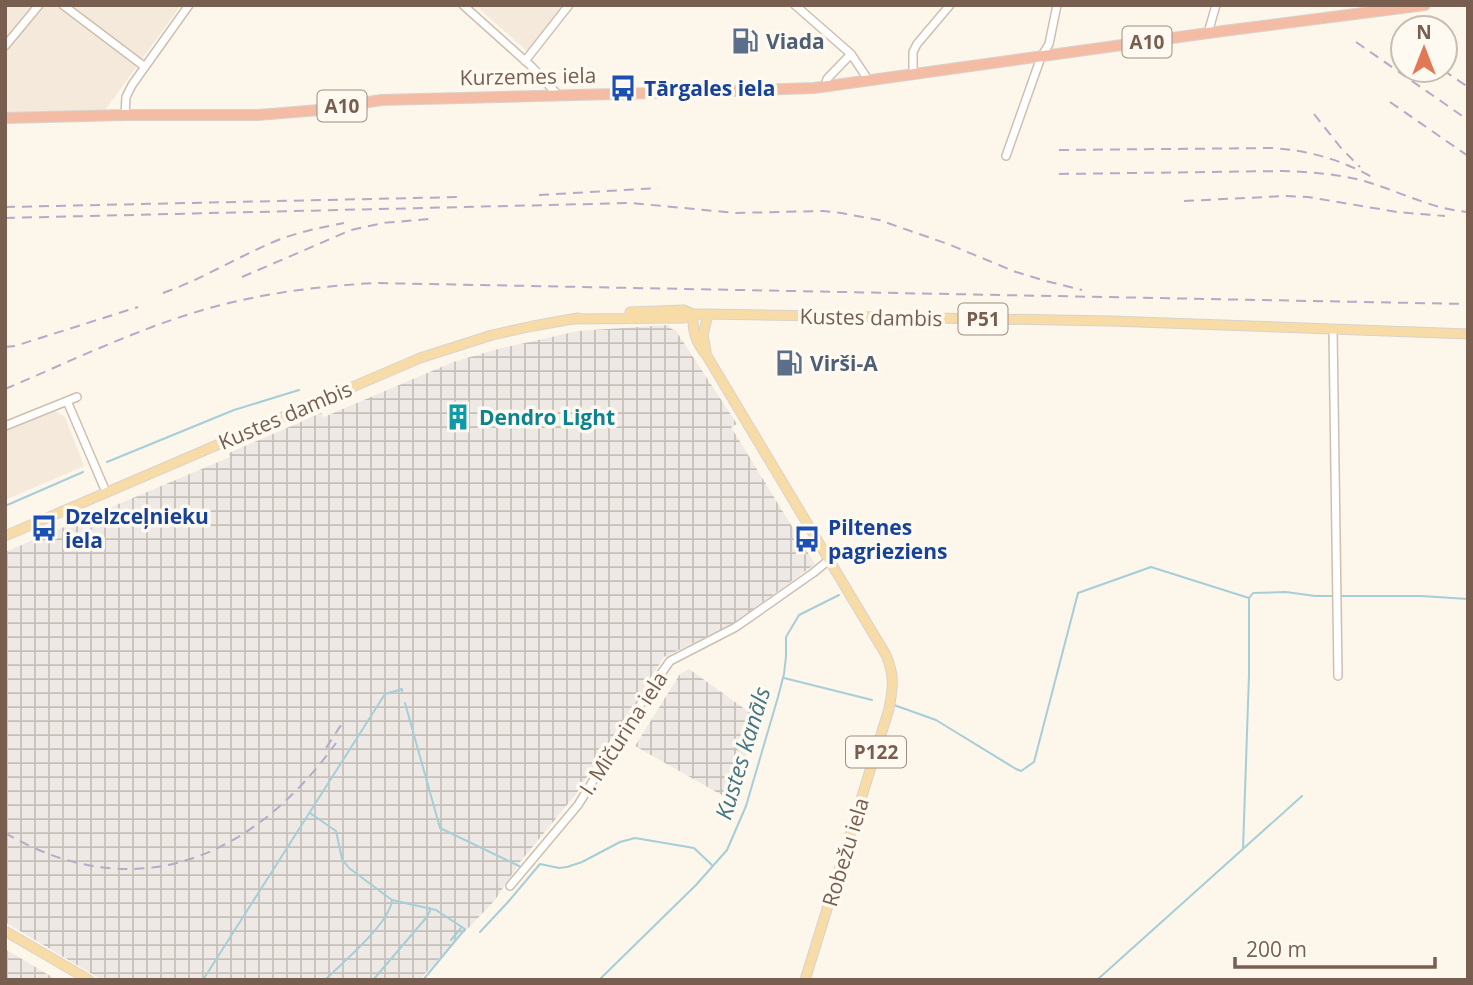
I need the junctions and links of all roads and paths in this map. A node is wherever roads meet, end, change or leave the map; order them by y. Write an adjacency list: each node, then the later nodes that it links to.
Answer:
1 (39, 5): 12 (street)
2 (64, 5): 16 (street)
3 (189, 5): 16 (street)
4 (463, 5): 15 (street)
5 (569, 5): 15 (street)
6 (950, 5): 17 (street)
7 (1057, 5): 14 (street)
8 (1216, 5): 11 (street)
9 (1425, 5): 11 (highway, Kurzemes iela / A10)
10 (799, 6): 13 (street)
11 (1209, 33): 14 (highway, Kurzemes iela / A10)
12 (5, 46)
13 (851, 54): 18 (street); 19 (street)
14 (1041, 57): 17 (highway, Kurzemes iela / A10); 23 (street)
15 (525, 61): 20 (street)
16 (145, 67): 21 (street)
17 (913, 73): 18 (highway, Kurzemes iela / A10)
18 (869, 81): 19 (highway, Kurzemes iela / A10)
19 (825, 86): 20 (highway, Kurzemes iela / A10)
20 (558, 95): 21 (highway, Kurzemes iela / A10)
21 (125, 115): 22 (highway, Kurzemes iela / A10)
22 (5, 118)
23 (1006, 156)
24 (693, 314): 25 (main road, Kustes dambis); 28 (main road, Robežu iela / P122); 32 (main road, Kustes dambis)
25 (708, 314): 26 (main road, Kustes dambis / P51); 28 (main road, Robežu iela / P122)
26 (1332, 329): 27 (main road, P51); 35 (street)
27 (1468, 334)
28 (707, 356): 34 (main road, Robežu iela / P122)
29 (77, 397): 30 (street)
30 (67, 401): 31 (street); 32 (street)
31 (5, 426)
32 (106, 492): 33 (main road, Kustes dambis)
33 (5, 536)
34 (829, 559): 36 (street, I. Mičurina iela); 39 (main road, Robežu iela / P122)
35 (1338, 676)
36 (510, 886)
37 (5, 931): 38 (main road)
38 (89, 980)
39 (805, 980)

